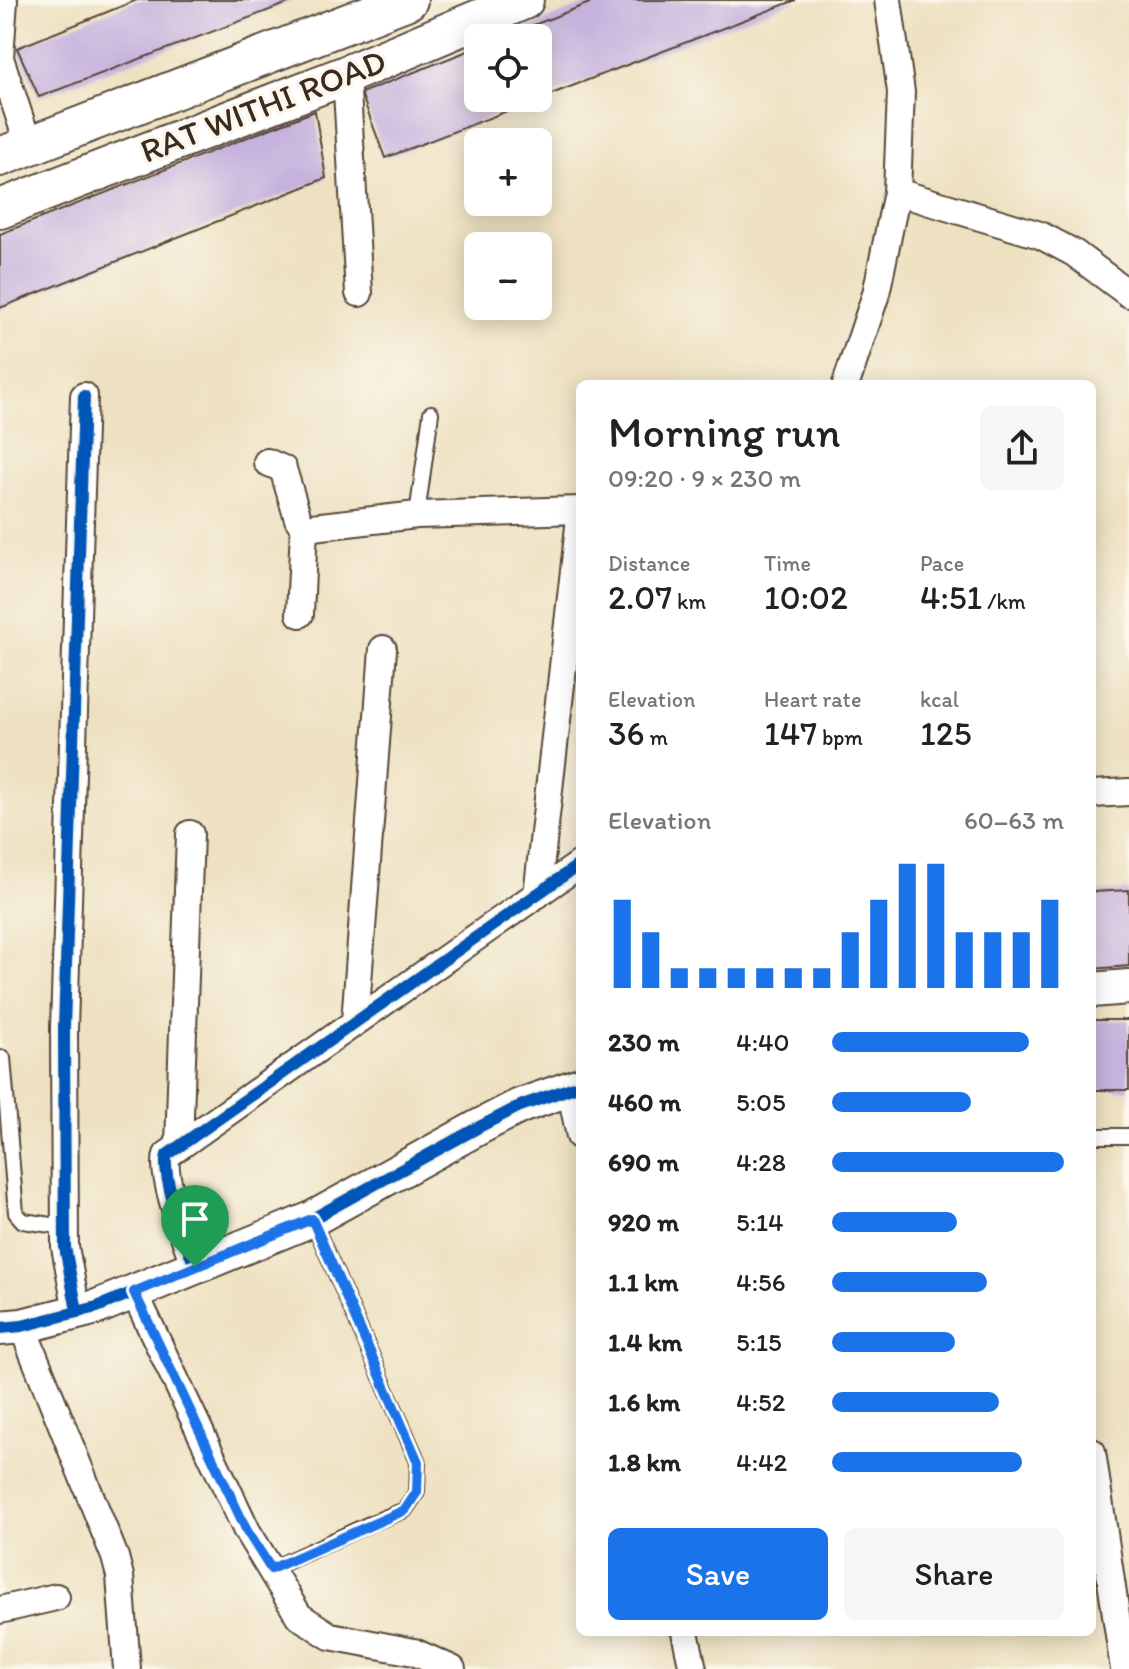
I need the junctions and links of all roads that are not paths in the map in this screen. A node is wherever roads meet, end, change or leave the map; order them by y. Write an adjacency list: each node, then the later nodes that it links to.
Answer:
1 (4, 0): 6 (street)
2 (408, 0): 6 (main road, RAT WITHI ROAD)
3 (524, 0): 5 (main road, RAT WITHI ROAD)
4 (888, 0): 7 (street)
5 (346, 75): 8 (main road, RAT WITHI ROAD); 9 (street)
6 (14, 151)
7 (897, 192): 10 (street); 11 (street)
8 (0, 209)
9 (359, 293)
10 (1129, 294)
11 (847, 380)
12 (84, 396): 35 (street)
13 (431, 413): 16 (lane)
14 (267, 462): 17 (street)
15 (576, 510): 16 (street)
16 (417, 515): 17 (street)
17 (304, 528): 19 (street)
18 (576, 553): 25 (street)
19 (300, 614)
20 (383, 649): 28 (street)
21 (1129, 792): 22 (street)
22 (1096, 794)
23 (190, 834): 33 (street)
24 (576, 867): 25 (street)
25 (537, 895): 28 (street)
26 (1129, 987): 27 (street)
27 (1096, 990)
28 (355, 1022): 33 (street)
29 (3, 1058): 35 (lane)
30 (575, 1086): 34 (street)
31 (1096, 1136): 32 (lane)
32 (1129, 1136)
33 (179, 1145): 36 (street)
34 (312, 1219): 36 (street); 41 (lane)
35 (65, 1227): 38 (street)
36 (195, 1267): 37 (street)
37 (134, 1292): 38 (street); 41 (street)
38 (77, 1311): 39 (street)
39 (11, 1327): 45 (street)
40 (1096, 1479): 48 (street)
41 (271, 1569): 46 (street)
42 (56, 1597): 43 (street)
43 (0, 1610)
44 (686, 1636): 47 (street)
45 (127, 1669)
46 (452, 1669)
47 (693, 1669)
48 (1124, 1669)

